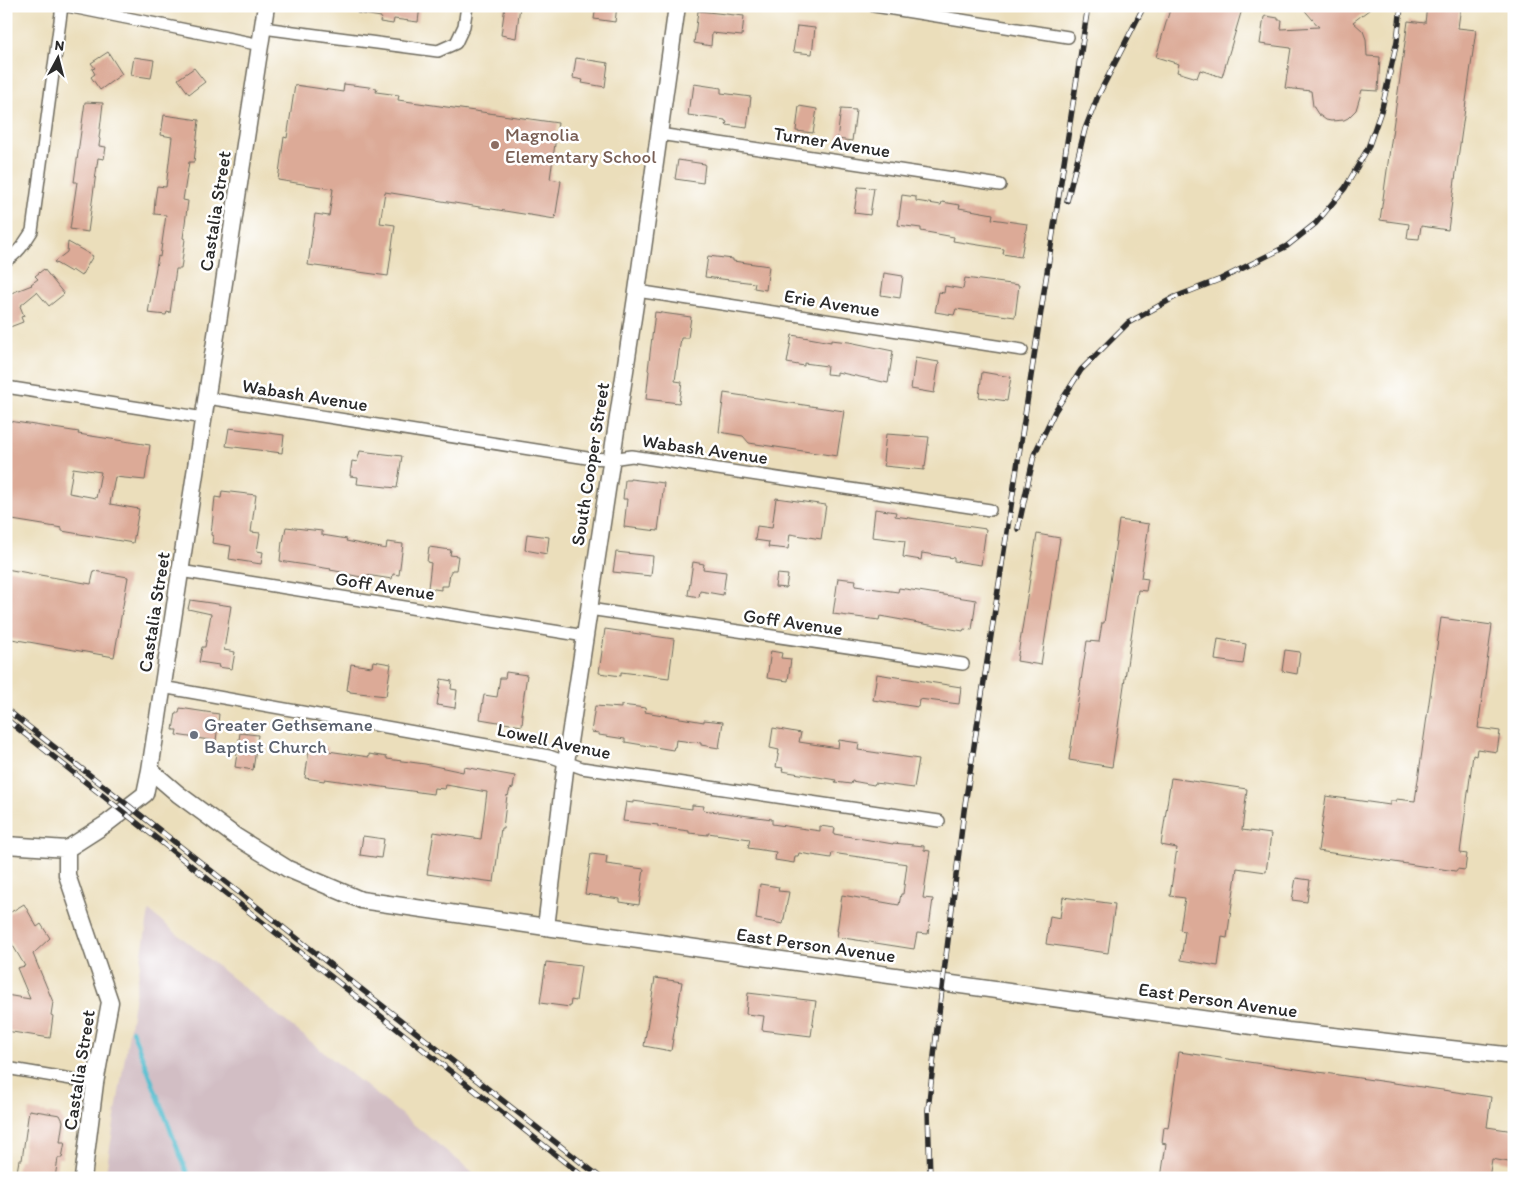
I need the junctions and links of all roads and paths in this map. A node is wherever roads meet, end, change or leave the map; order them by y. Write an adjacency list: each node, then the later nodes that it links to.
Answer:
1 (62, 6): 12 (street)
2 (67, 6): 9 (street)
3 (266, 6): 7 (street, Castalia Street)
4 (467, 6): 7 (street)
5 (677, 6): 10 (street, South Cooper Street)
6 (874, 6): 8 (street)
7 (263, 28): 9 (street, Castalia Street)
8 (1068, 37)
9 (261, 45): 16 (street, Castalia Street)
10 (659, 134): 11 (street, Turner Avenue); 13 (street, South Cooper Street)
11 (1000, 185)
12 (9, 258)
13 (637, 291): 14 (street, Erie Avenue); 18 (street, South Cooper Street)
14 (1022, 350)
15 (6, 388): 17 (street)
16 (208, 398): 17 (street, Castalia Street); 18 (street, Wabash Avenue)
17 (204, 418): 20 (street, Castalia Street)
18 (611, 459): 19 (street, Wabash Avenue); 21 (street, South Cooper Street)
19 (990, 510)
20 (180, 571): 22 (street, Goff Avenue); 24 (street, Castalia Street)
21 (589, 610): 22 (street, South Cooper Street); 23 (street, Goff Avenue)
22 (585, 636): 25 (street, South Cooper Street)
23 (963, 664)
24 (162, 687): 25 (street, Lowell Avenue); 26 (street, Castalia Street)
25 (566, 762): 27 (street, Lowell Avenue); 30 (street, South Cooper Street)
26 (150, 770): 29 (street, Castalia Street); 30 (street, East Person Avenue)
27 (939, 821)
28 (6, 845): 29 (street)
29 (67, 849): 33 (street, Castalia Street)
30 (546, 927): 31 (street, East Person Avenue)
31 (1514, 1056)
32 (6, 1068): 33 (street)
33 (95, 1083): 34 (street, Castalia Street)
34 (83, 1178)

